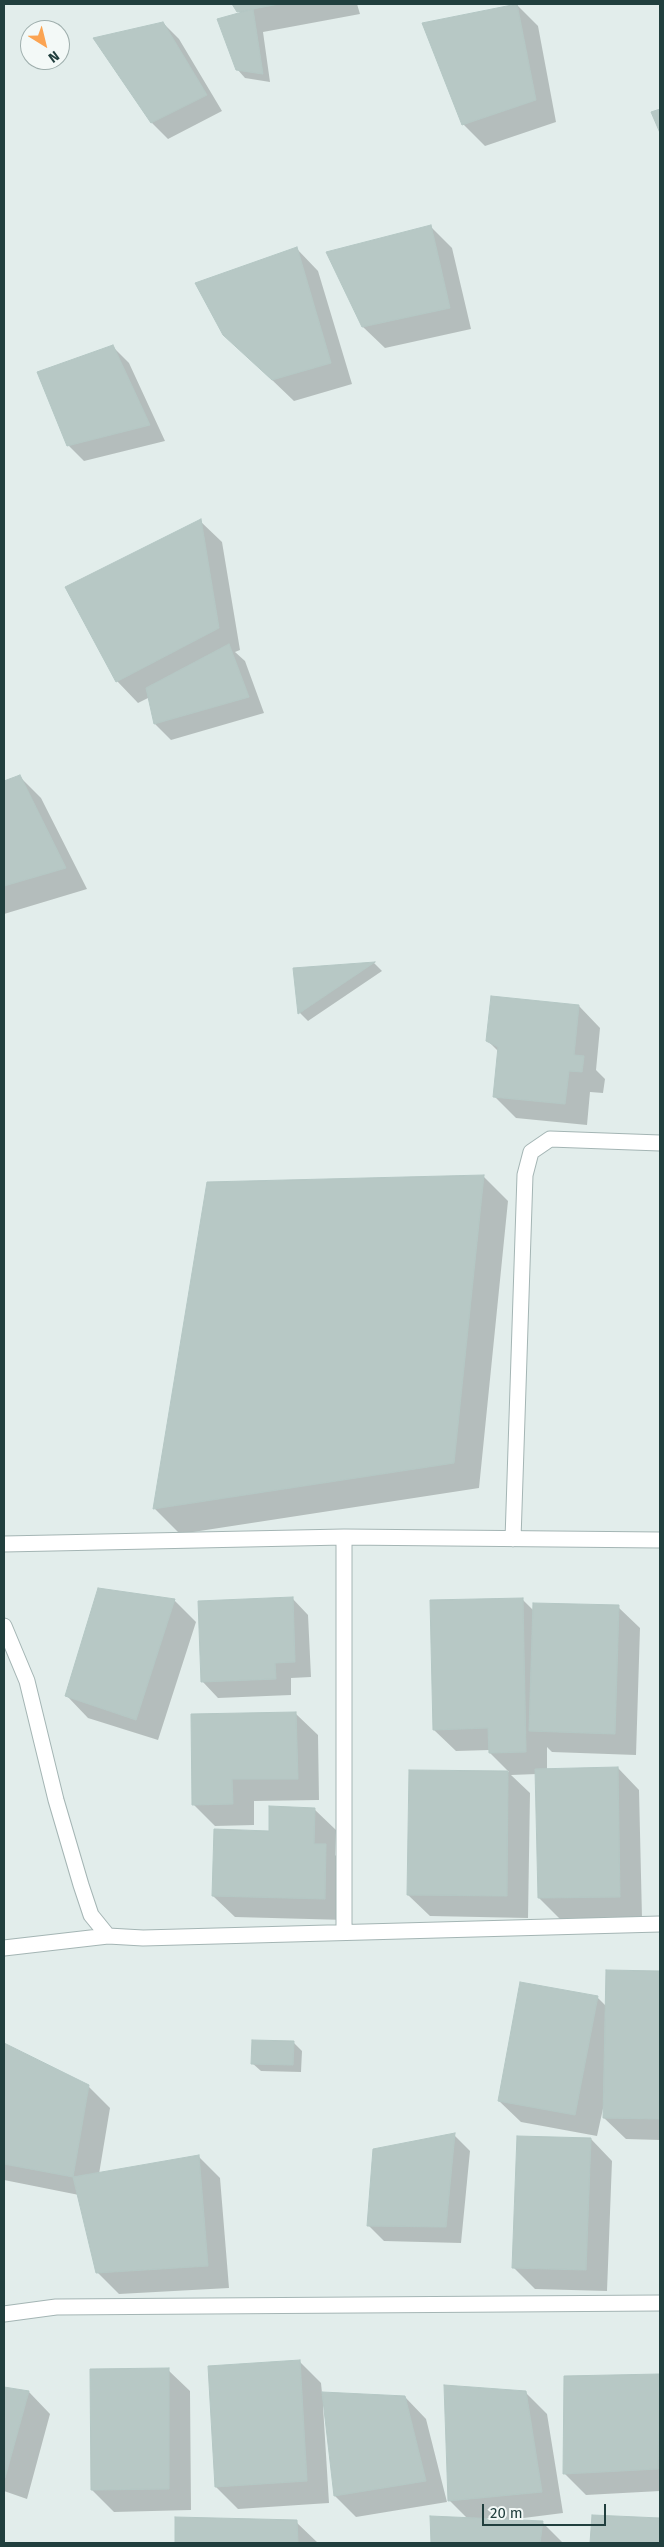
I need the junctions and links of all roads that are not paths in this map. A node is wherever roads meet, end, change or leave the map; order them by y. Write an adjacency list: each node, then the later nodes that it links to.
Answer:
1 (660, 1143): 3 (street)
2 (344, 1537): 3 (street); 5 (street); 8 (street)
3 (512, 1538): 4 (street)
4 (660, 1540)
5 (4, 1544)
6 (4, 1626): 9 (street)
7 (660, 1924): 8 (street)
8 (344, 1932): 9 (street)
9 (108, 1936): 10 (street)
10 (4, 1948)
11 (660, 2303): 12 (street)
12 (4, 2314)

